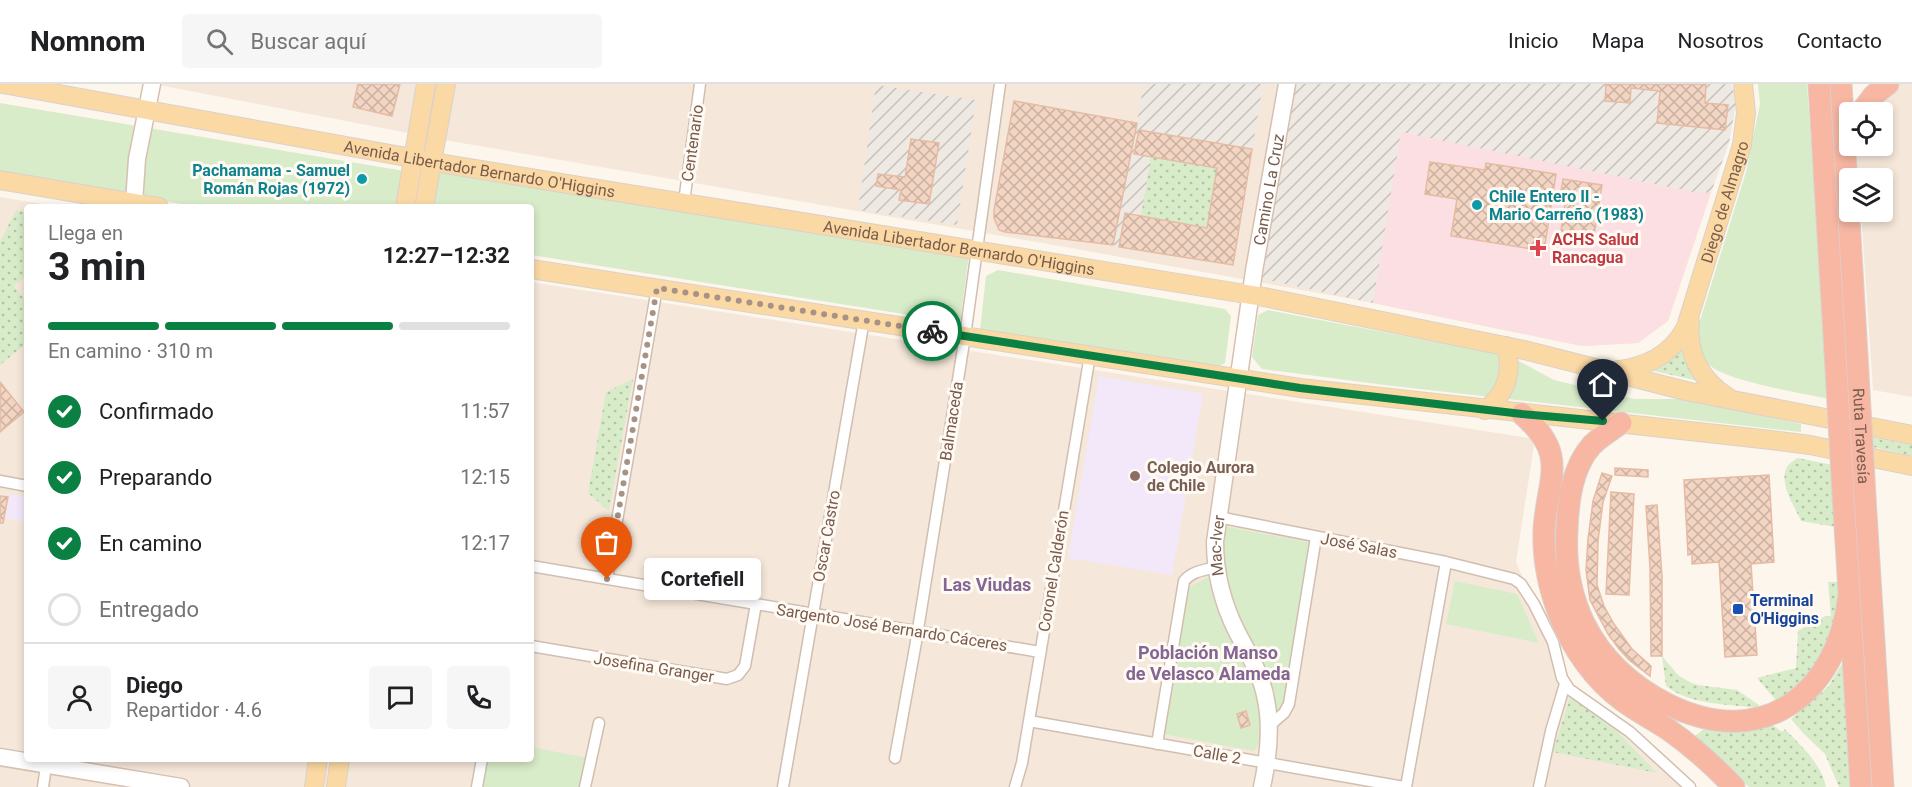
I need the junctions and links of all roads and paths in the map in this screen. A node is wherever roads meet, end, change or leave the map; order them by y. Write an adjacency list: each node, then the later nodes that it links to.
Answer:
1 (3, 84): 14 (main road, Avenida Libertador Bernardo O'Higgins)
2 (152, 84): 14 (street)
3 (426, 84): 16 (main road)
4 (446, 84): 17 (main road)
5 (700, 84): 19 (street, Centenario)
6 (1000, 84): 24 (street, Balmaceda)
7 (1287, 84): 27 (street, Camino La Cruz)
8 (1743, 84): 28 (main road, Diego de Almagro)
9 (1819, 84): 49 (highway, Ruta Travesía, bridge)
10 (1841, 84): 12 (highway, Ruta Travesía)
11 (1888, 84): 13 (highway)
12 (1843, 102)
13 (1869, 102)
14 (148, 109): 16 (main road, Avenida Libertador Bernardo O'Higgins); 21 (street)
15 (1847, 156): 82 (highway, Ruta Travesía, bridge)
16 (412, 158): 17 (main road, Avenida Libertador Bernardo O'Higgins); 22 (main road)
17 (431, 161): 19 (main road, Avenida Libertador Bernardo O'Higgins); 23 (main road)
18 (0, 180): 20 (main road)
19 (684, 202): 24 (main road, Avenida Libertador Bernardo O'Higgins)
20 (128, 204)
21 (133, 204)
22 (405, 204)
23 (424, 204)
24 (977, 250): 27 (main road, Avenida Libertador Bernardo O'Higgins); 30 (street, Balmaceda)
25 (534, 269): 26 (main road)
26 (657, 288): 29 (main road); 48 (street)
27 (1251, 295): 31 (main road, Avenida Libertador Bernardo O'Higgins); 34 (street, Mac-Iver)
28 (1690, 318): 33 (main road, Diego de Almagro); 35 (main road, Diego de Almagro)
29 (864, 320): 30 (main road); 51 (street, Oscar Castro)
30 (965, 336): 32 (main road); 52 (street, Balmaceda)
31 (1506, 346): 33 (main road, Avenida Libertador Bernardo O'Higgins); 36 (main road)
32 (1090, 355): 34 (main road); 54 (street, Coronel Calderón)
33 (1606, 372): 35 (main road, Avenida Libertador Bernardo O'Higgins)
34 (1238, 378): 36 (main road); 43 (street, Mac-Iver)
35 (1733, 401): 39 (main road, Avenida Libertador Bernardo O'Higgins)
36 (1485, 410): 37 (main road)
37 (1522, 414): 38 (main road); 80 (highway)
38 (1621, 423): 40 (main road); 49 (highway)
39 (1912, 435)
40 (1912, 466)
41 (0, 481): 42 (street)
42 (24, 485)
43 (1218, 517): 44 (street, José Salas); 47 (street, Mac-Iver)
44 (1316, 537): 45 (street, José Salas); 58 (street)
45 (1446, 562): 55 (street, José Salas); 77 (street)
46 (534, 567): 48 (street, Sargento José Bernardo Cáceres)
47 (1217, 567): 58 (street, Mac-Iver); 59 (street)
48 (607, 579): 50 (street, Sargento José Bernardo Cáceres)
49 (1850, 595): 81 (highway, Ruta Travesía)
50 (756, 604): 51 (street, Sargento José Bernardo Cáceres); 53 (street, Josefina Granger)
51 (813, 614): 52 (street, Sargento José Bernardo Cáceres); 74 (street, Oscar Castro)
52 (917, 631): 54 (street, Sargento José Bernardo Cáceres); 61 (street, Balmaceda)
53 (534, 647)
54 (1040, 652): 56 (street, Coronel Calderón)
55 (1565, 684): 78 (street); 79 (street)
56 (1029, 722): 59 (street, Calle 2); 75 (street, Coronel Calderón)
57 (599, 723): 73 (street)
58 (1269, 726): 67 (street, Mac-Iver)
59 (1157, 744): 67 (street, Calle 2)
60 (0, 757): 62 (street)
61 (895, 758)
62 (24, 760)
63 (47, 762): 68 (street); 69 (street)
64 (318, 762): 70 (main road)
65 (340, 762): 71 (main road)
66 (481, 762): 72 (street)
67 (1267, 763): 76 (street, Mac-Iver); 77 (street, Calle 2)
68 (43, 787)
69 (181, 787)
70 (314, 787)
71 (336, 787)
72 (477, 787)
73 (585, 787)
74 (783, 787)
75 (1016, 787)
76 (1262, 787)
77 (1405, 787)
78 (1539, 787)
79 (1690, 787)
80 (1734, 787)
81 (1861, 787)
82 (1883, 787)

